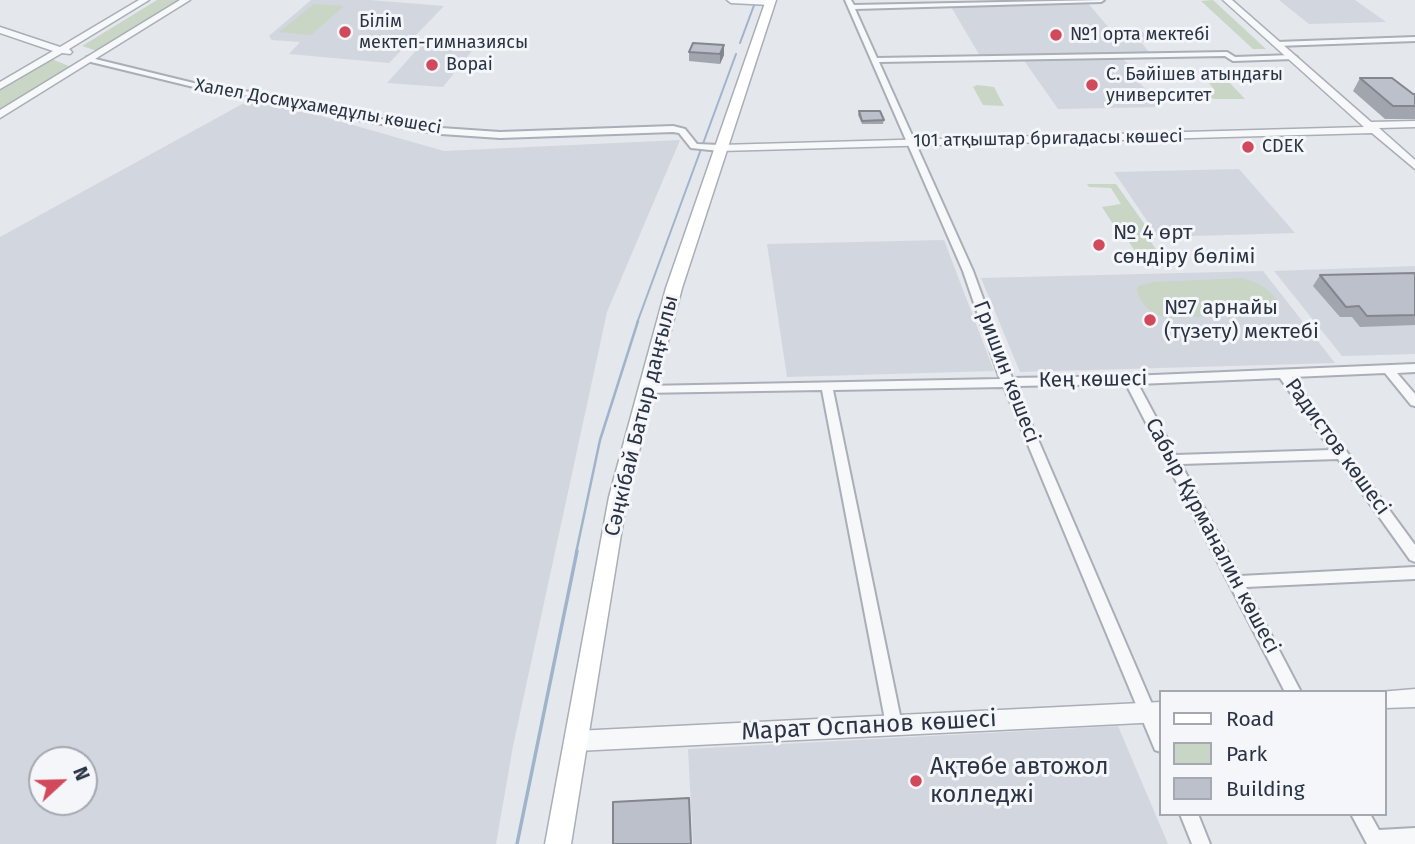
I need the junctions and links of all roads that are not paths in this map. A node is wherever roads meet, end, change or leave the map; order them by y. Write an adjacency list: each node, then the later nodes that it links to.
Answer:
1 (145, 0): 11 (street)
2 (186, 0): 13 (street)
3 (731, 0): 6 (street)
4 (1101, 0): 7 (street)
5 (1227, 0): 10 (street)
6 (762, 1): 21 (main road, Сәңкібай Батыр даңғылы)
7 (850, 4): 14 (street, Гришин көшесі)
8 (0, 30): 11 (street, Халел Досмұхамедұлы көшесі)
9 (1415, 39): 10 (street)
10 (1277, 44): 12 (street)
11 (61, 50): 13 (street, Халел Досмұхамедұлы көшесі); 15 (street)
12 (1293, 57): 14 (street); 18 (street)
13 (89, 60): 16 (street); 21 (street, Халел Досмұхамедұлы көшесі)
14 (874, 60): 20 (street, Гришин көшесі)
15 (0, 86)
16 (0, 115)
17 (1415, 124): 18 (street, 101 атқыштар бригадасы көшесі)
18 (1376, 130): 19 (street, 101 атқыштар бригадасы көшесі); 20 (street, 101 атқыштар бригадасы көшесі); 22 (street)
19 (1415, 135)
20 (911, 143): 21 (street, 101 атқыштар бригадасы көшесі); 27 (street, Гришин көшесі)
21 (709, 147): 29 (main road, Сәңкібай Батыр даңғылы)
22 (1415, 166)
23 (1415, 368): 24 (street, Кең көшесі)
24 (1388, 369): 25 (street, Кең көшесі); 30 (street)
25 (1283, 373): 26 (street, Кең көшесі); 31 (street, Радистов көшесі)
26 (1130, 380): 27 (street, Кең көшесі); 32 (street, Сабыр Құрманалин көшесі)
27 (1007, 381): 28 (street, Кең көшесі); 39 (street, Гришин көшесі)
28 (827, 388): 29 (street, Кең көшесі); 40 (street)
29 (645, 390): 42 (main road, Сәңкібай Батыр даңғылы)
30 (1415, 402)
31 (1342, 454): 32 (street); 33 (street, Радистов көшесі)
32 (1172, 460): 35 (street, Сабыр Құрманалин көшесі)
33 (1415, 556)
34 (1415, 573): 35 (street)
35 (1235, 582): 36 (street, Сабыр Құрманалин көшесі)
36 (1292, 690)
37 (1415, 698): 38 (street)
38 (1387, 699)
39 (1155, 712): 40 (street, Марат Оспанов көшесі); 41 (street, Гришин көшесі)
40 (894, 725): 42 (street, Марат Оспанов көшесі)
41 (1160, 739)
42 (576, 741): 47 (main road, Сәңкібай Батыр даңғылы)
43 (1190, 816): 48 (street)
44 (1361, 816): 46 (street)
45 (1415, 837): 46 (street)
46 (1376, 842)
47 (558, 844)
48 (1202, 844)

